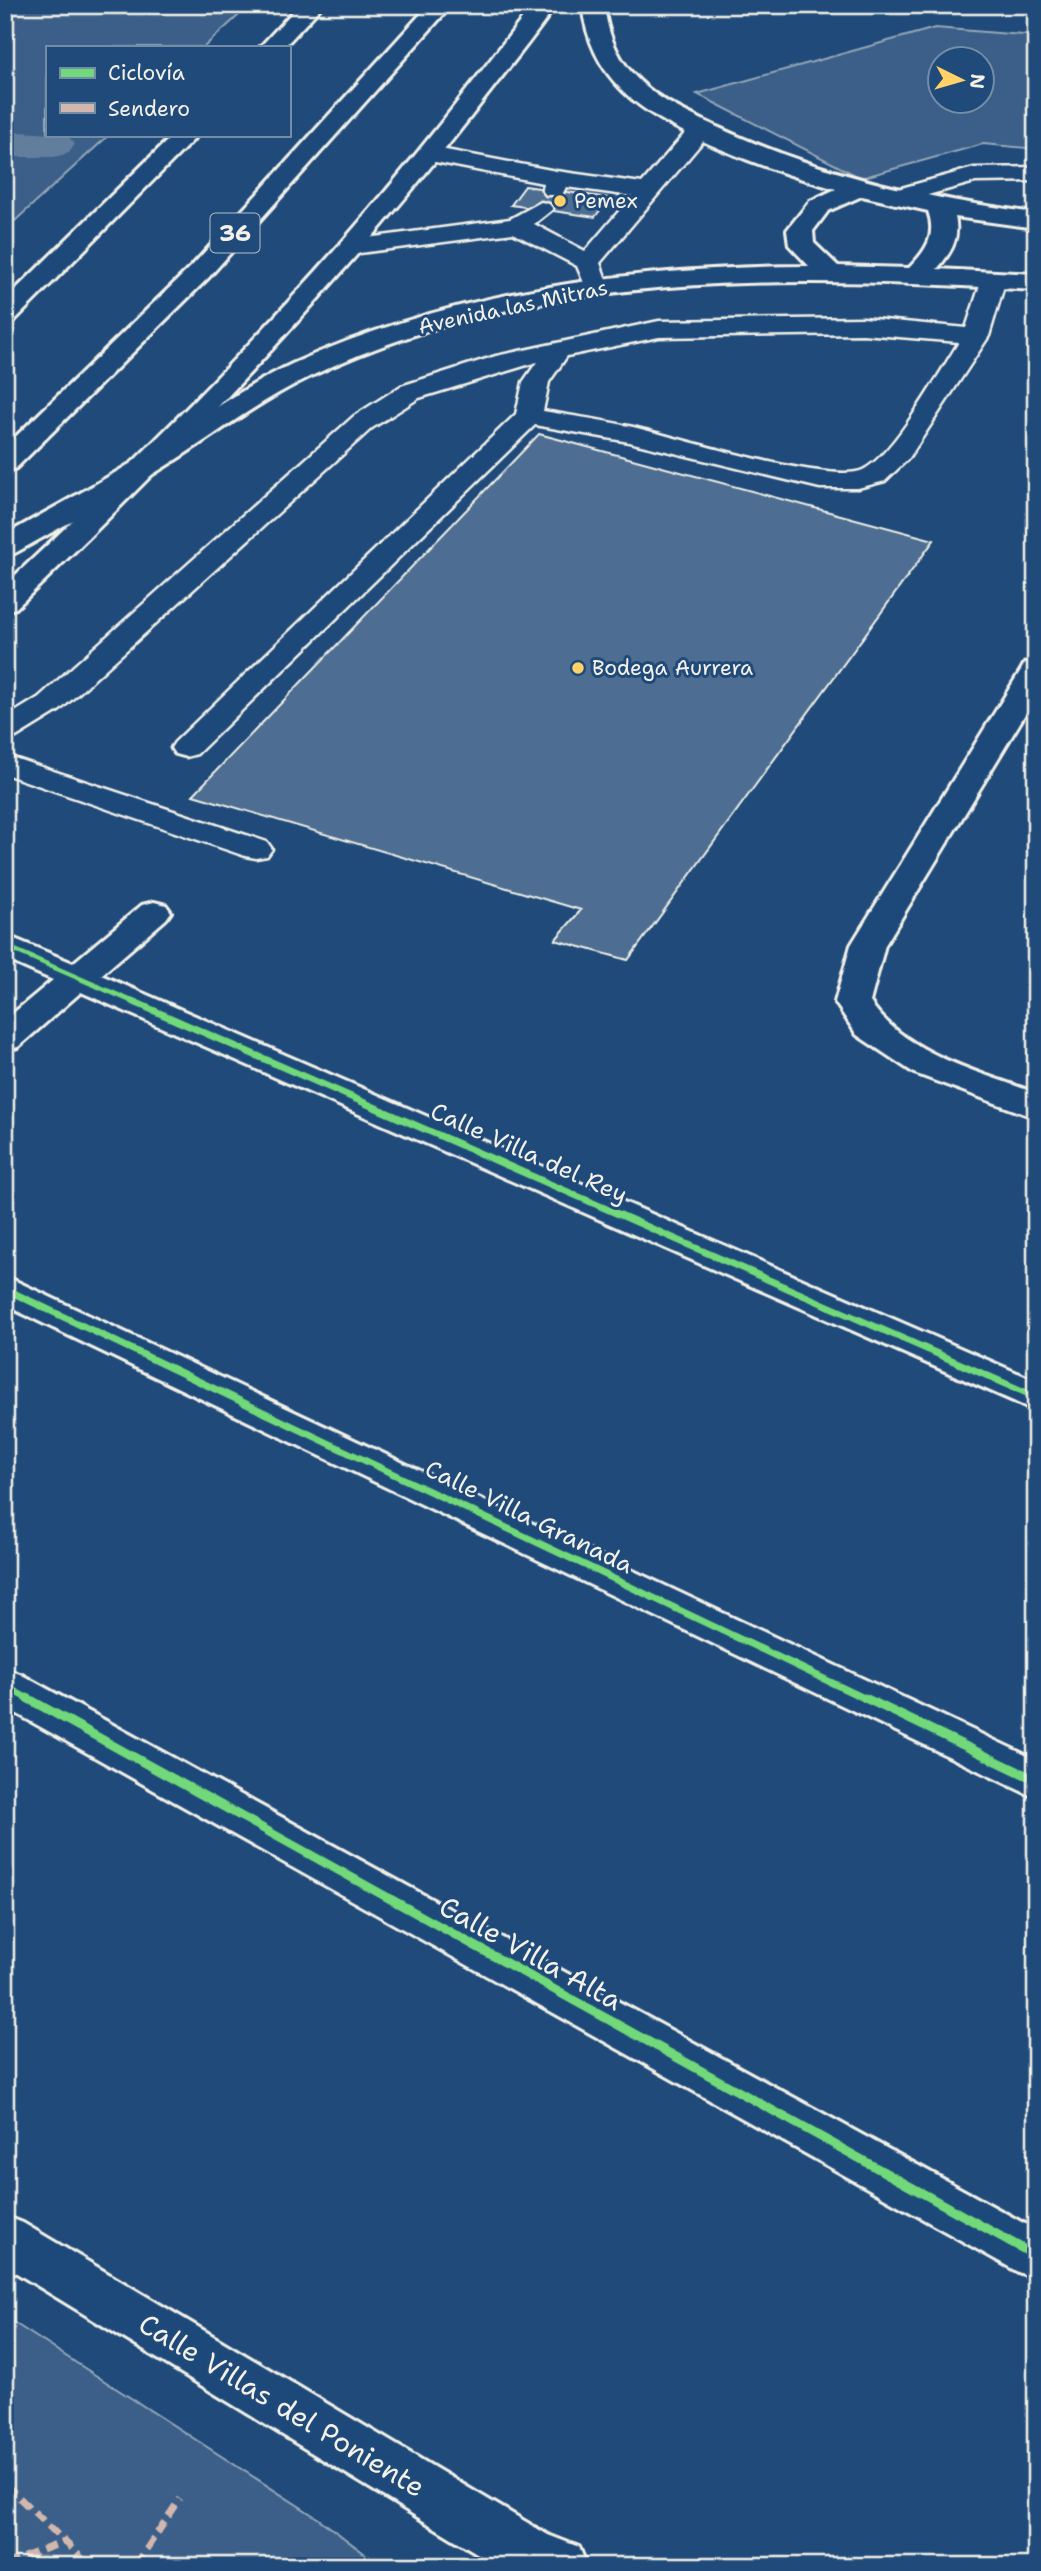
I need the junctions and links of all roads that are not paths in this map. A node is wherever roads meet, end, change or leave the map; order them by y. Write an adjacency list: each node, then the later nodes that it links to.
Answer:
1 (312, 5): 5 (street)
2 (441, 5): 28 (street, 36)
3 (545, 5): 8 (street)
4 (593, 5): 6 (street)
5 (272, 46)
6 (701, 129): 10 (street); 11 (lane)
7 (185, 136): 24 (street)
8 (430, 154): 12 (lane); 17 (street)
9 (1036, 174): 13 (lane)
10 (856, 189): 13 (street); 19 (street)
11 (648, 191): 12 (lane); 18 (lane)
12 (550, 192): 16 (lane)
13 (895, 197): 14 (street)
14 (939, 206): 15 (street); 20 (street)
15 (1036, 220)
16 (517, 225): 17 (lane); 18 (lane)
17 (352, 247): 29 (street)
18 (588, 262): 23 (lane)
19 (831, 274): 20 (street, Avenida las Mitras); 23 (street, Avenida las Mitras)
20 (916, 275): 21 (street, Avenida las Mitras)
21 (994, 279): 22 (street, Avenida las Mitras); 25 (lane)
22 (1036, 282)
23 (597, 287): 29 (street, Avenida las Mitras)
24 (5, 314)
25 (976, 336): 26 (lane); 27 (lane)
26 (557, 352): 27 (lane); 33 (lane)
27 (529, 416): 34 (lane)
28 (10, 454)
29 (152, 463): 30 (street, Avenida las Mitras); 31 (street)
30 (5, 547)
31 (5, 602)
32 (1036, 670): 41 (street)
33 (5, 731)
34 (186, 748)
35 (5, 764): 36 (lane)
36 (256, 849)
37 (154, 912): 39 (street)
38 (5, 946): 39 (street, Calle Villa del Rey)
39 (76, 976): 40 (street); 43 (street, Calle Villa del Rey)
40 (5, 1039)
41 (1036, 1106)
42 (5, 1289): 45 (street, Calle Villa Granada)
43 (1036, 1397)
44 (5, 1686): 47 (street, Calle Villa Alta)
45 (1036, 1780)
46 (5, 2239): 48 (street, Calle Villas del Poniente)
47 (1036, 2256)
48 (560, 2566)

